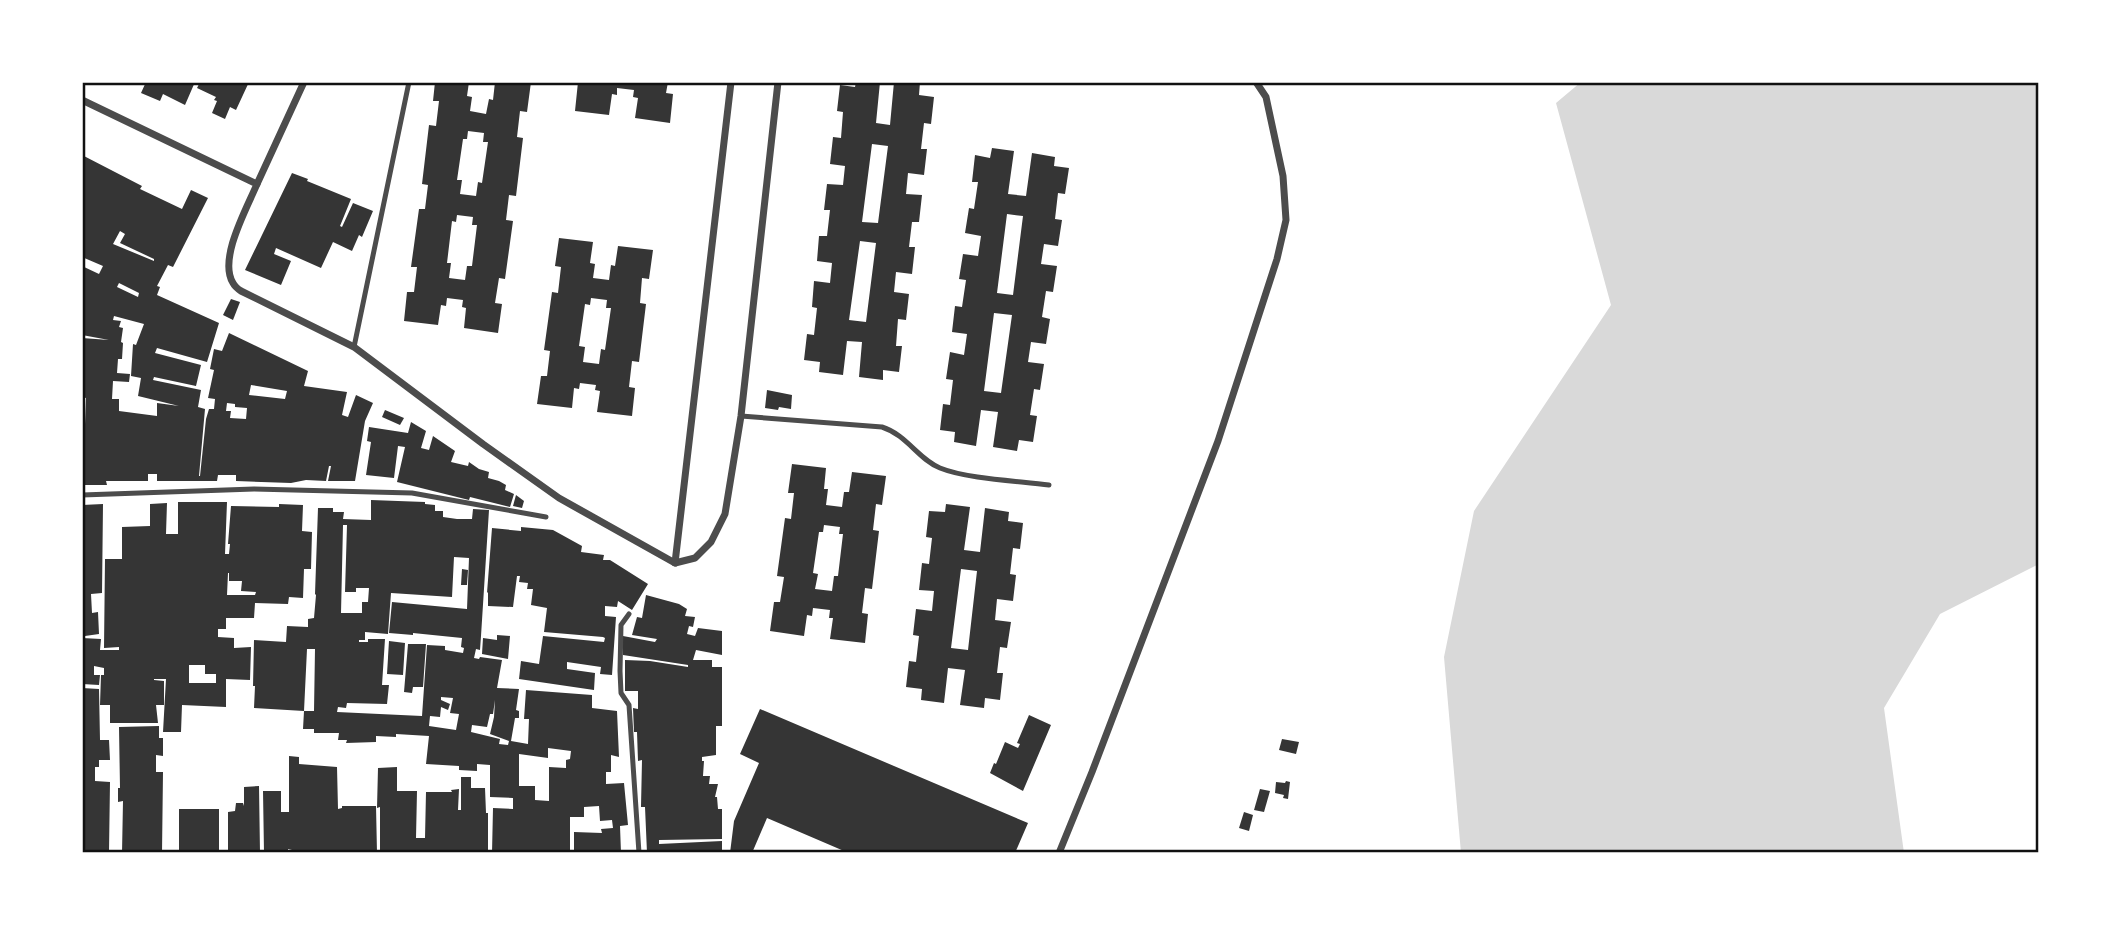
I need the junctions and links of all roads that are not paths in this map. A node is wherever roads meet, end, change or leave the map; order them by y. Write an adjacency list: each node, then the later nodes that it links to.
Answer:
1 (304, 82): 7 (street)
2 (409, 82): 8 (lane)
3 (730, 82): 13 (street)
4 (778, 82): 9 (street)
5 (1256, 82): 16 (street)
6 (82, 100): 7 (street)
7 (257, 184): 8 (street)
8 (354, 347): 13 (street)
9 (741, 416): 10 (lane); 13 (street)
10 (1049, 485)
11 (82, 495): 12 (lane)
12 (546, 517)
13 (674, 563)
14 (629, 614): 15 (lane)
15 (639, 853)
16 (1059, 853)

